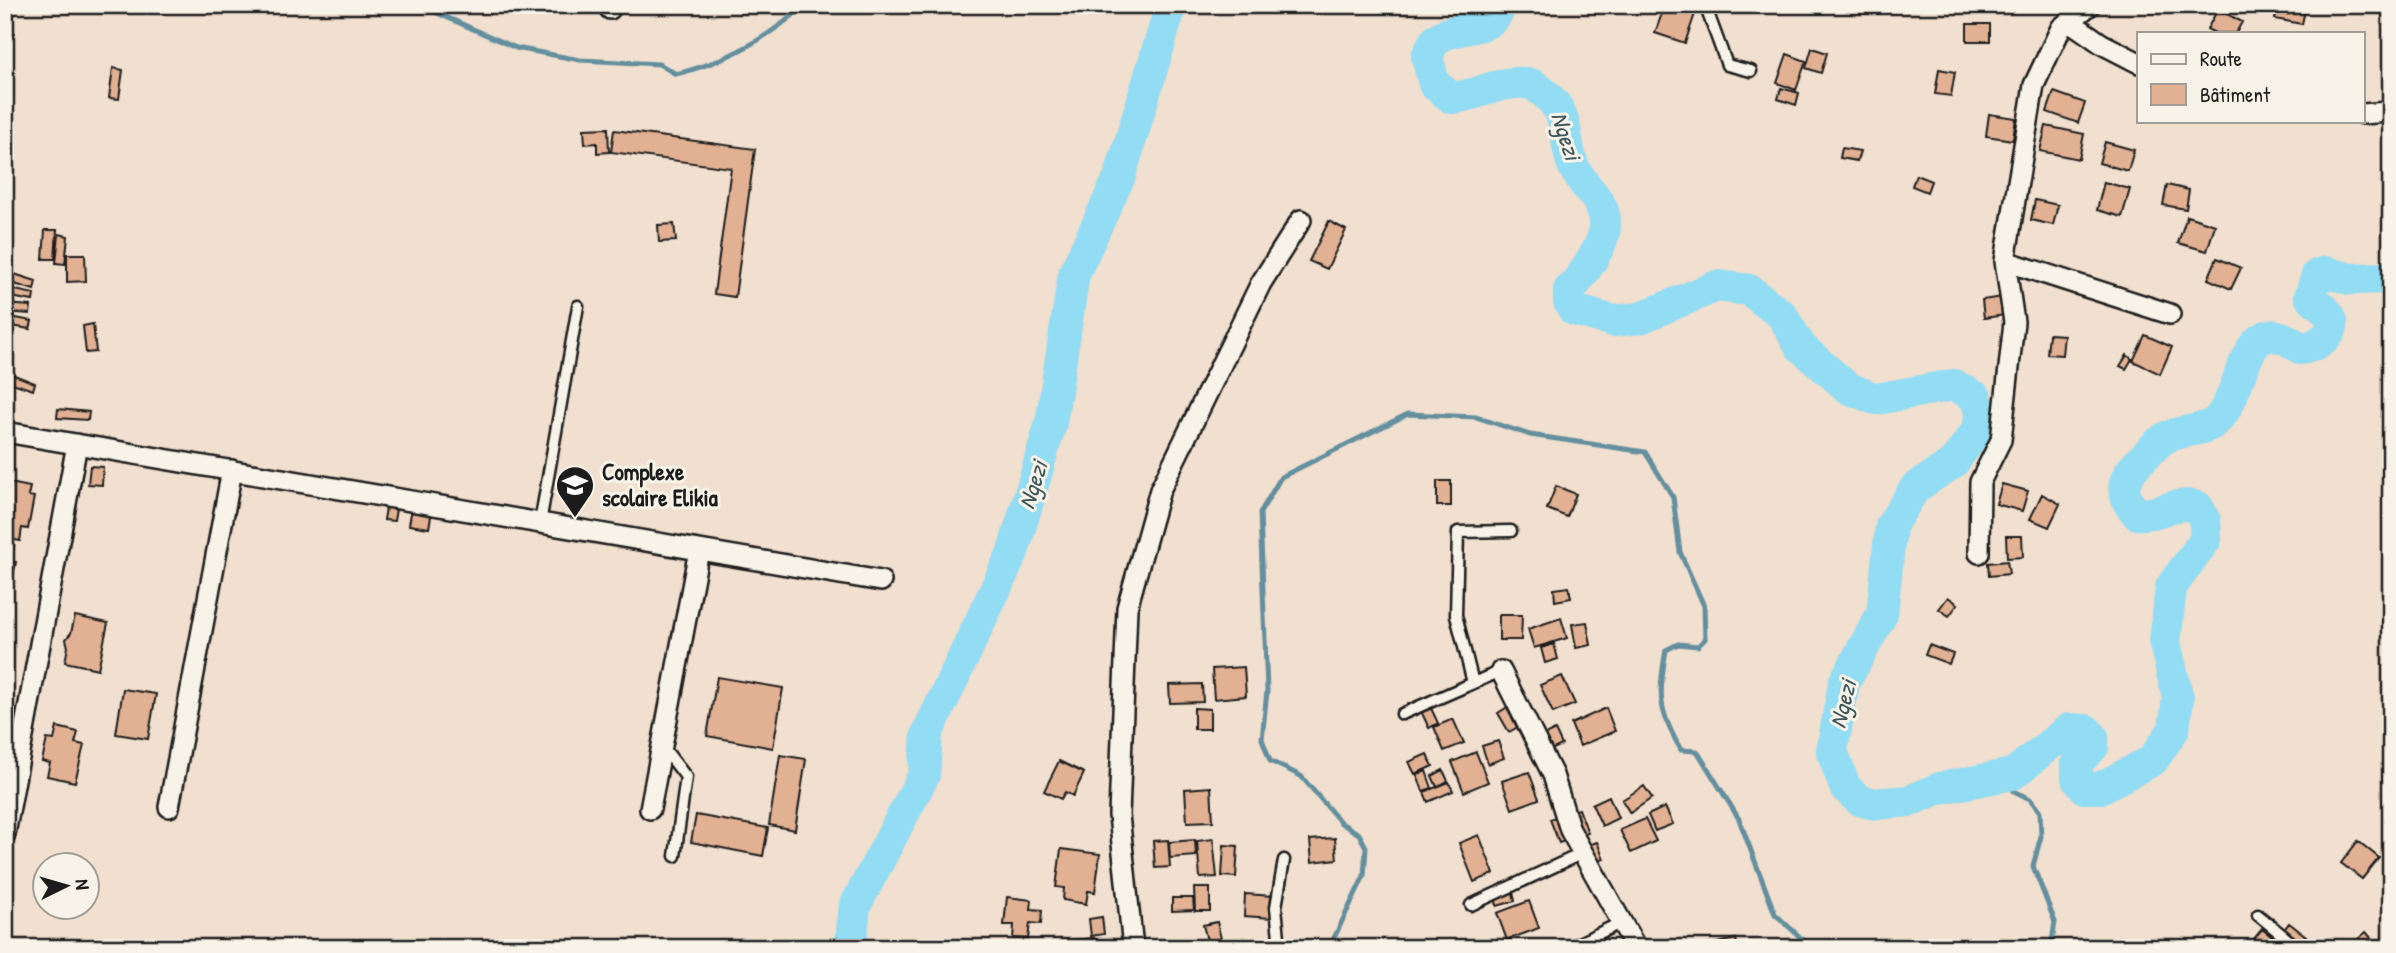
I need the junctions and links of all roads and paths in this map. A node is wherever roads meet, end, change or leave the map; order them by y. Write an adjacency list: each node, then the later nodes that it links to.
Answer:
1 (1705, 5): 4 (lane)
2 (2078, 11): 3 (street); 8 (street)
3 (2137, 63)
4 (1751, 71)
5 (2386, 112): 6 (street)
6 (2364, 114)
7 (1301, 220): 32 (street)
8 (2005, 261): 10 (street); 17 (street)
9 (578, 306): 14 (lane)
10 (2170, 314)
11 (5, 432): 12 (street)
12 (77, 444): 13 (street); 25 (street)
13 (232, 470): 14 (street); 23 (street)
14 (540, 523): 16 (street)
15 (1511, 531): 20 (lane)
16 (699, 550): 18 (street); 22 (street)
17 (1979, 553)
18 (881, 581)
19 (1501, 671): 20 (lane); 26 (street)
20 (1473, 683): 21 (lane)
21 (1402, 714)
22 (661, 744): 24 (street); 27 (lane)
23 (169, 807)
24 (650, 809)
25 (5, 834)
26 (1583, 853): 29 (lane); 31 (street)
27 (675, 856)
28 (1284, 860): 33 (lane)
29 (1471, 905)
30 (2258, 915): 36 (lane)
31 (1623, 922): 34 (lane); 35 (street)
32 (1133, 948)
33 (1280, 948)
34 (1569, 948)
35 (1636, 948)
36 (2298, 948)

